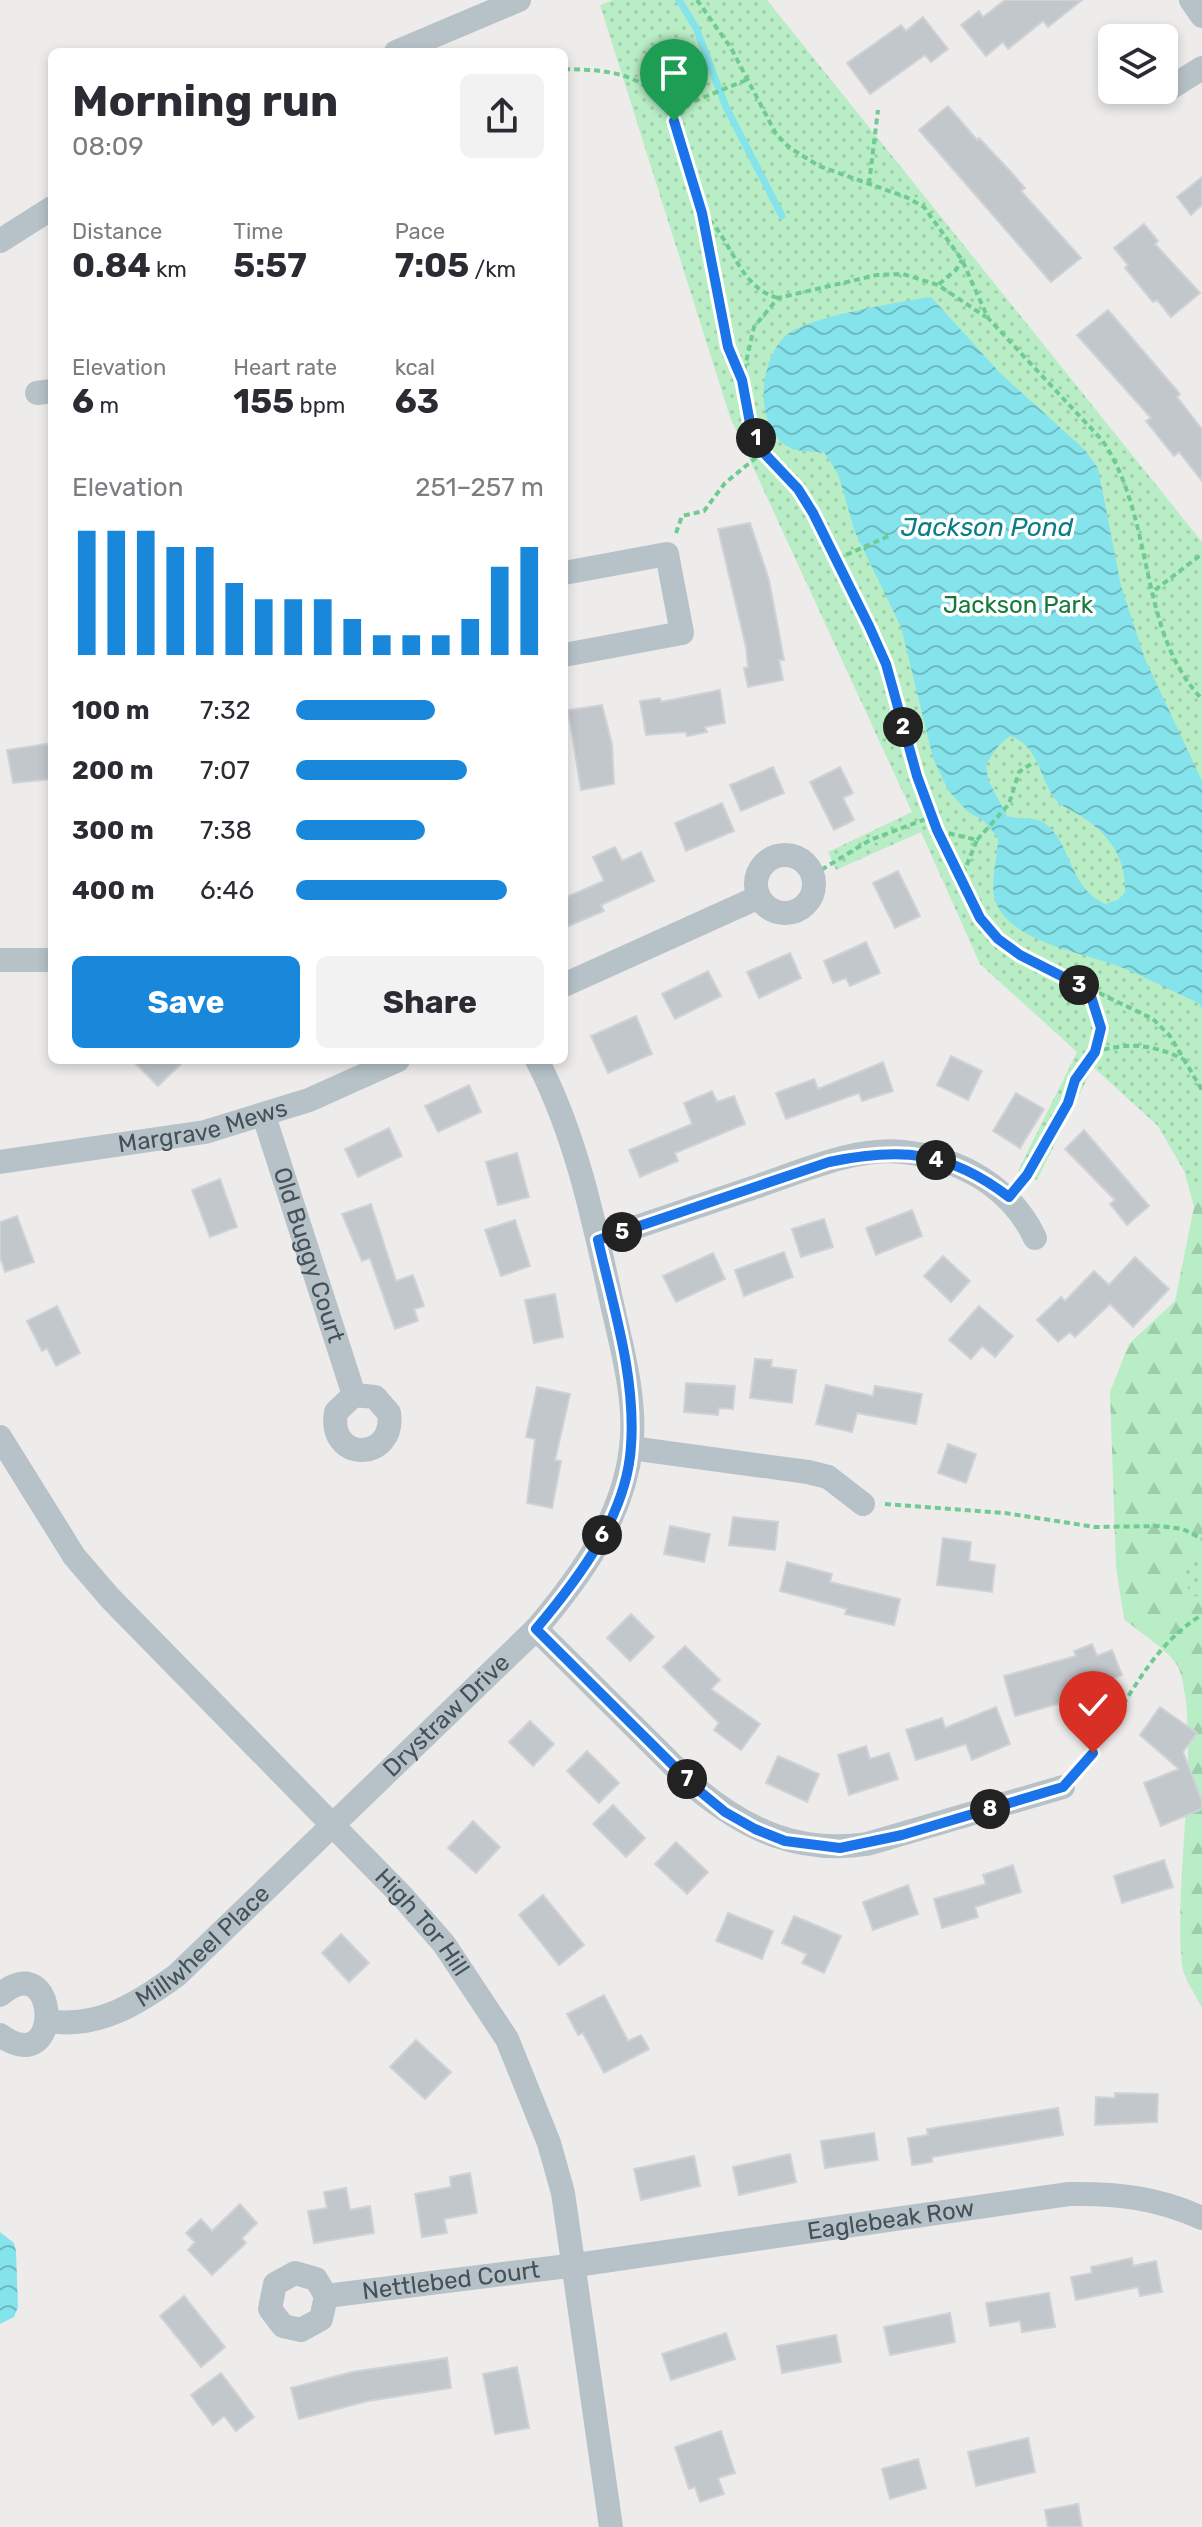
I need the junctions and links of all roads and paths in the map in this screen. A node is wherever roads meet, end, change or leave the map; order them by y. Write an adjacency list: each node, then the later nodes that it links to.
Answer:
1 (519, 0): 5 (street)
2 (697, 0): 8 (path)
3 (1191, 0): 4 (street)
4 (1202, 16)
5 (405, 48)
6 (1202, 68): 9 (street)
7 (568, 69): 10 (path)
8 (746, 80): 11 (path); 14 (path)
9 (1178, 83)
10 (656, 92): 11 (path); 13 (path)
11 (690, 103): 13 (path)
12 (878, 110): 14 (path)
13 (674, 121): 16 (path)
14 (869, 184): 18 (path)
15 (48, 211): 17 (street)
16 (702, 213): 20 (path); 22 (path)
17 (0, 241)
18 (962, 260): 19 (path); 21 (path)
19 (938, 285): 20 (path); 21 (path)
20 (778, 298): 22 (path)
21 (988, 318): 29 (path)
22 (742, 380): 23 (path)
23 (763, 452): 25 (path); 27 (path)
24 (891, 535): 27 (path)
25 (667, 554): 28 (street); 30 (street)
26 (1202, 554): 29 (path)
27 (837, 559): 33 (path)
28 (568, 572)
29 (1155, 590): 31 (path)
30 (568, 654)
31 (1202, 699)
32 (1031, 764): 35 (path)
33 (931, 817): 34 (path); 36 (path)
34 (937, 830): 35 (path); 37 (path)
35 (977, 840): 37 (path)
36 (813, 875): 38 (street); 38 (street)
37 (961, 879): 42 (path)
38 (759, 897): 41 (street)
39 (0, 960): 40 (street)
40 (48, 960)
41 (568, 983)
42 (1089, 990): 43 (path); 44 (path)
43 (1095, 1052): 44 (path); 50 (path)
44 (1184, 1060): 47 (path)
45 (388, 1064): 48 (street, Margrave Mews)
46 (539, 1064): 52 (street, Drystraw Drive)
47 (1202, 1090)
48 (264, 1116): 49 (street, Margrave Mews); 53 (street, Old Buggy Court)
49 (0, 1162)
50 (1009, 1197): 51 (street); 52 (street)
51 (1035, 1238)
52 (598, 1240): 55 (street, Drystraw Drive)
53 (354, 1395)
54 (0, 1437): 61 (street, High Tor Hill)
55 (631, 1448): 56 (street); 59 (street, Drystraw Drive)
56 (863, 1504): 57 (path)
57 (1202, 1539)
58 (1202, 1615): 60 (path)
59 (536, 1629): 60 (street); 61 (street, Drystraw Drive)
60 (1063, 1787)
61 (333, 1827): 63 (street, Millwheel Place); 66 (street, High Tor Hill)
62 (0, 1995): 63 (street)
63 (49, 2021): 64 (street)
64 (0, 2035)
65 (1202, 2218): 66 (street, Eaglebeak Row)
66 (576, 2265): 67 (street, Nettlebed Court); 68 (street, High Tor Hill)
67 (326, 2296)
68 (611, 2527)

